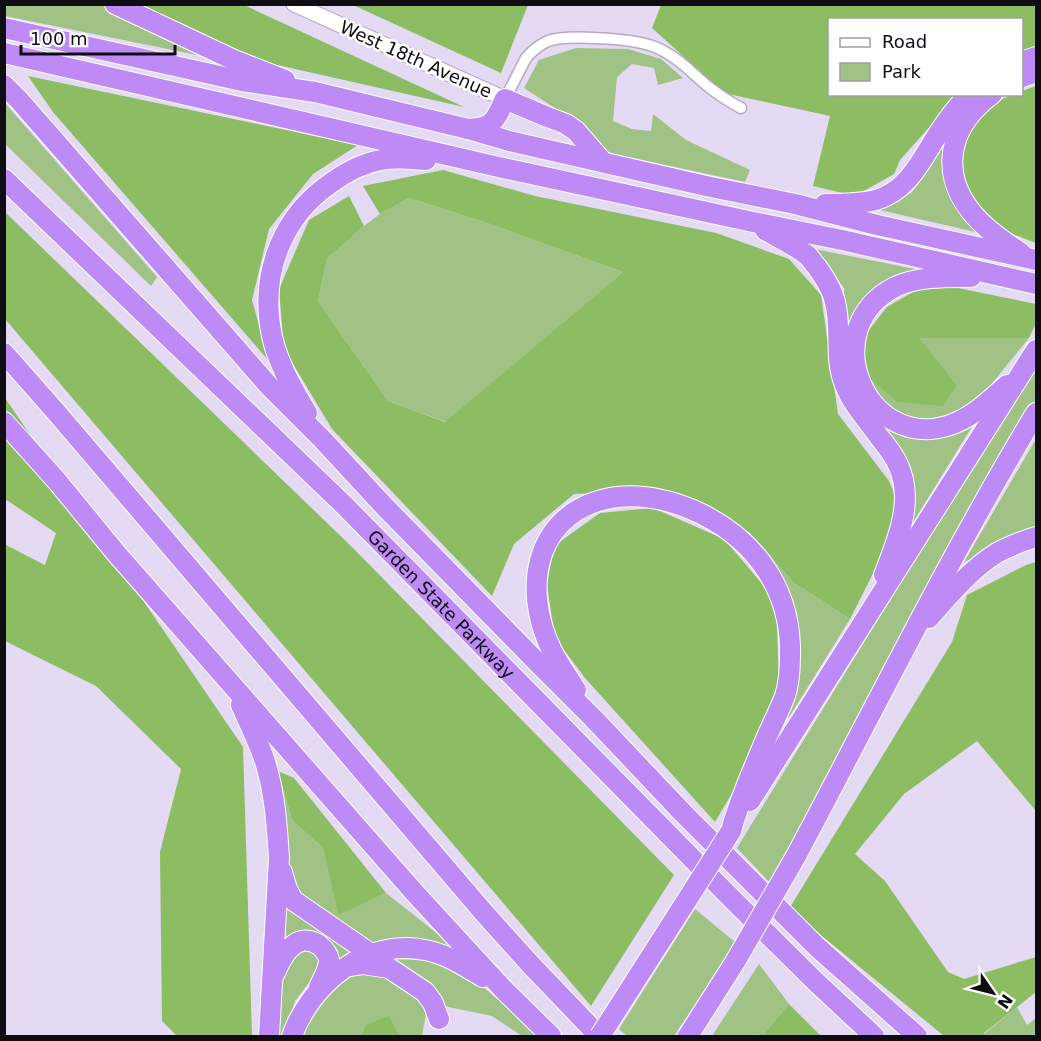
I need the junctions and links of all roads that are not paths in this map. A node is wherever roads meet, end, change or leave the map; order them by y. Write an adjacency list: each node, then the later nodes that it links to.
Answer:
1 (115, 4): 6 (highway)
2 (294, 4): 9 (street, West 18th Avenue)
3 (4, 28): 6 (highway)
4 (4, 53): 13 (highway)
5 (4, 85): 25 (highway)
6 (315, 92): 11 (highway)
7 (968, 96): 15 (highway)
8 (990, 96): 17 (highway)
9 (505, 99): 10 (street); 11 (highway); 12 (highway)
10 (741, 108)
11 (468, 129): 12 (highway)
12 (602, 161): 15 (highway)
13 (503, 168): 16 (highway); 25 (highway)
14 (4, 179): 44 (highway, Garden State Parkway)
15 (795, 204): 17 (highway)
16 (753, 222): 18 (highway); 27 (highway)
17 (1033, 259)
18 (1006, 278): 19 (highway); 22 (highway)
19 (1035, 284)
20 (1036, 350): 22 (highway)
21 (4, 353): 42 (highway)
22 (1024, 369): 27 (highway)
23 (1036, 413): 28 (highway)
24 (4, 422): 29 (highway)
25 (322, 439): 30 (highway)
26 (1036, 537): 28 (highway)
27 (869, 614): 31 (highway)
28 (908, 643): 43 (highway, bridge)
29 (231, 684): 32 (highway); 36 (highway)
30 (593, 718): 31 (highway); 45 (highway)
31 (731, 831): 42 (highway, bridge)
32 (279, 858): 33 (highway); 35 (highway)
33 (370, 954): 34 (highway); 36 (highway)
34 (346, 966): 37 (highway); 38 (highway)
35 (272, 981): 37 (highway); 39 (highway)
36 (504, 990): 41 (highway)
37 (316, 995): 40 (highway)
38 (439, 1019)
39 (269, 1036)
40 (292, 1036)
41 (551, 1036)
42 (599, 1036)
43 (688, 1036)
44 (874, 1036)
45 (916, 1036)

